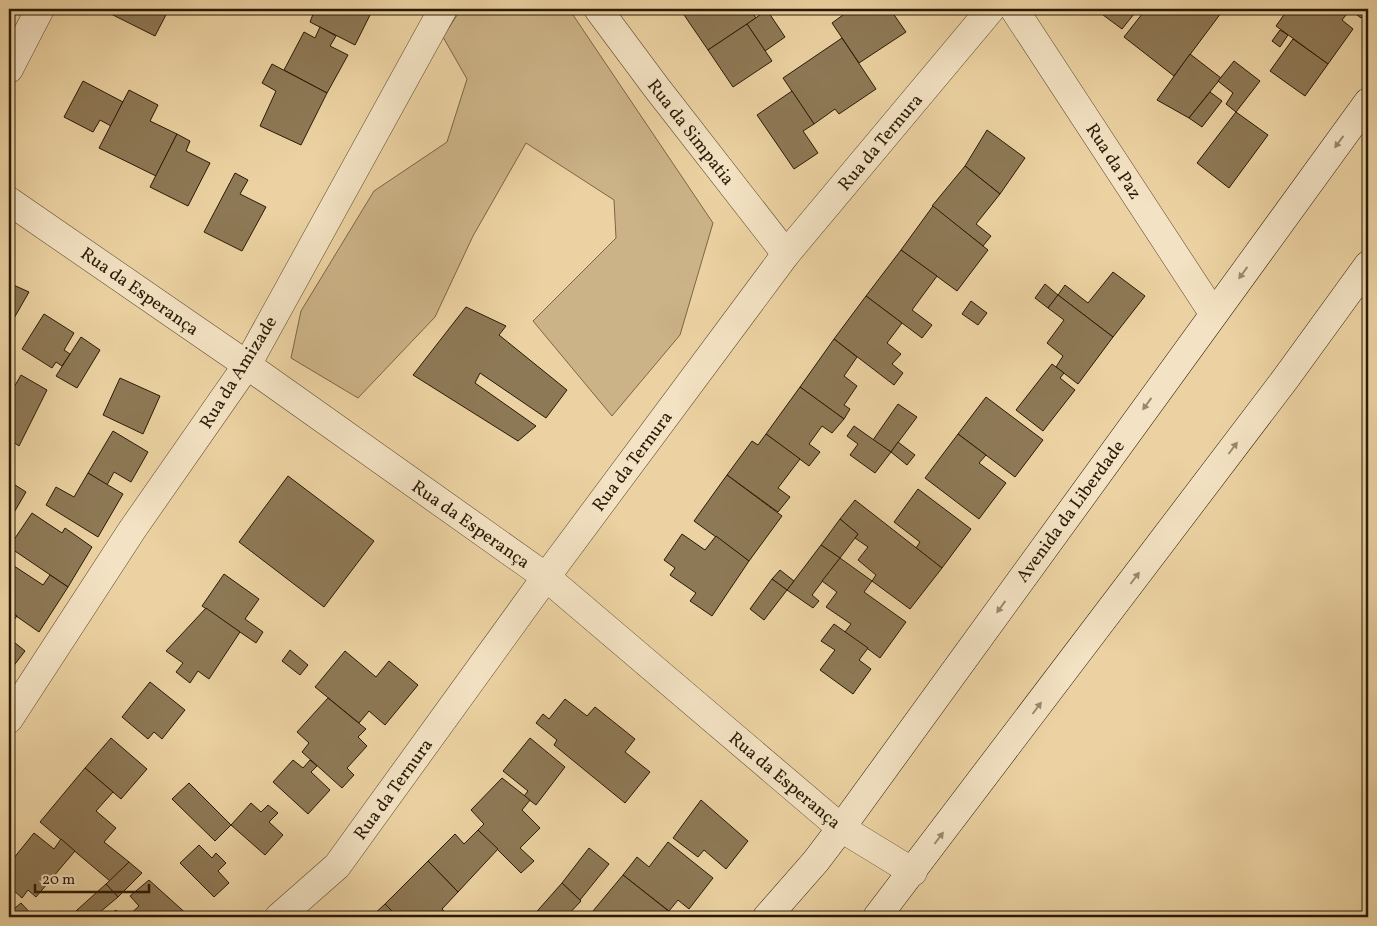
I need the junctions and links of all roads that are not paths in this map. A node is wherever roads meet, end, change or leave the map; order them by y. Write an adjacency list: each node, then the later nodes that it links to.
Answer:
1 (40, 9): 6 (street)
2 (443, 9): 12 (street, Rua da Amizade)
3 (598, 9): 9 (street, Rua da Simpatia)
4 (990, 9): 9 (street, Rua da Ternura)
5 (1014, 9): 11 (street, Rua da Paz)
6 (9, 69)
7 (1368, 102): 11 (street, Avenida da Liberdade, one-way to 11)
8 (9, 201): 12 (street, Rua da Esperança)
9 (786, 254): 13 (street, Rua da Ternura)
10 (1368, 265): 16 (street, one-way to 10)
11 (1213, 313): 15 (street, Avenida da Liberdade, one-way to 15)
12 (247, 365): 13 (street, Rua da Esperança); 14 (street, Rua da Amizade)
13 (546, 576): 15 (street, Rua da Esperança); 17 (street, Rua da Ternura)
14 (9, 719)
15 (841, 828): 16 (street, Rua da Esperança); 18 (street, Avenida da Liberdade)
16 (913, 872): 19 (street)
17 (279, 917)
18 (767, 917)
19 (877, 917)

